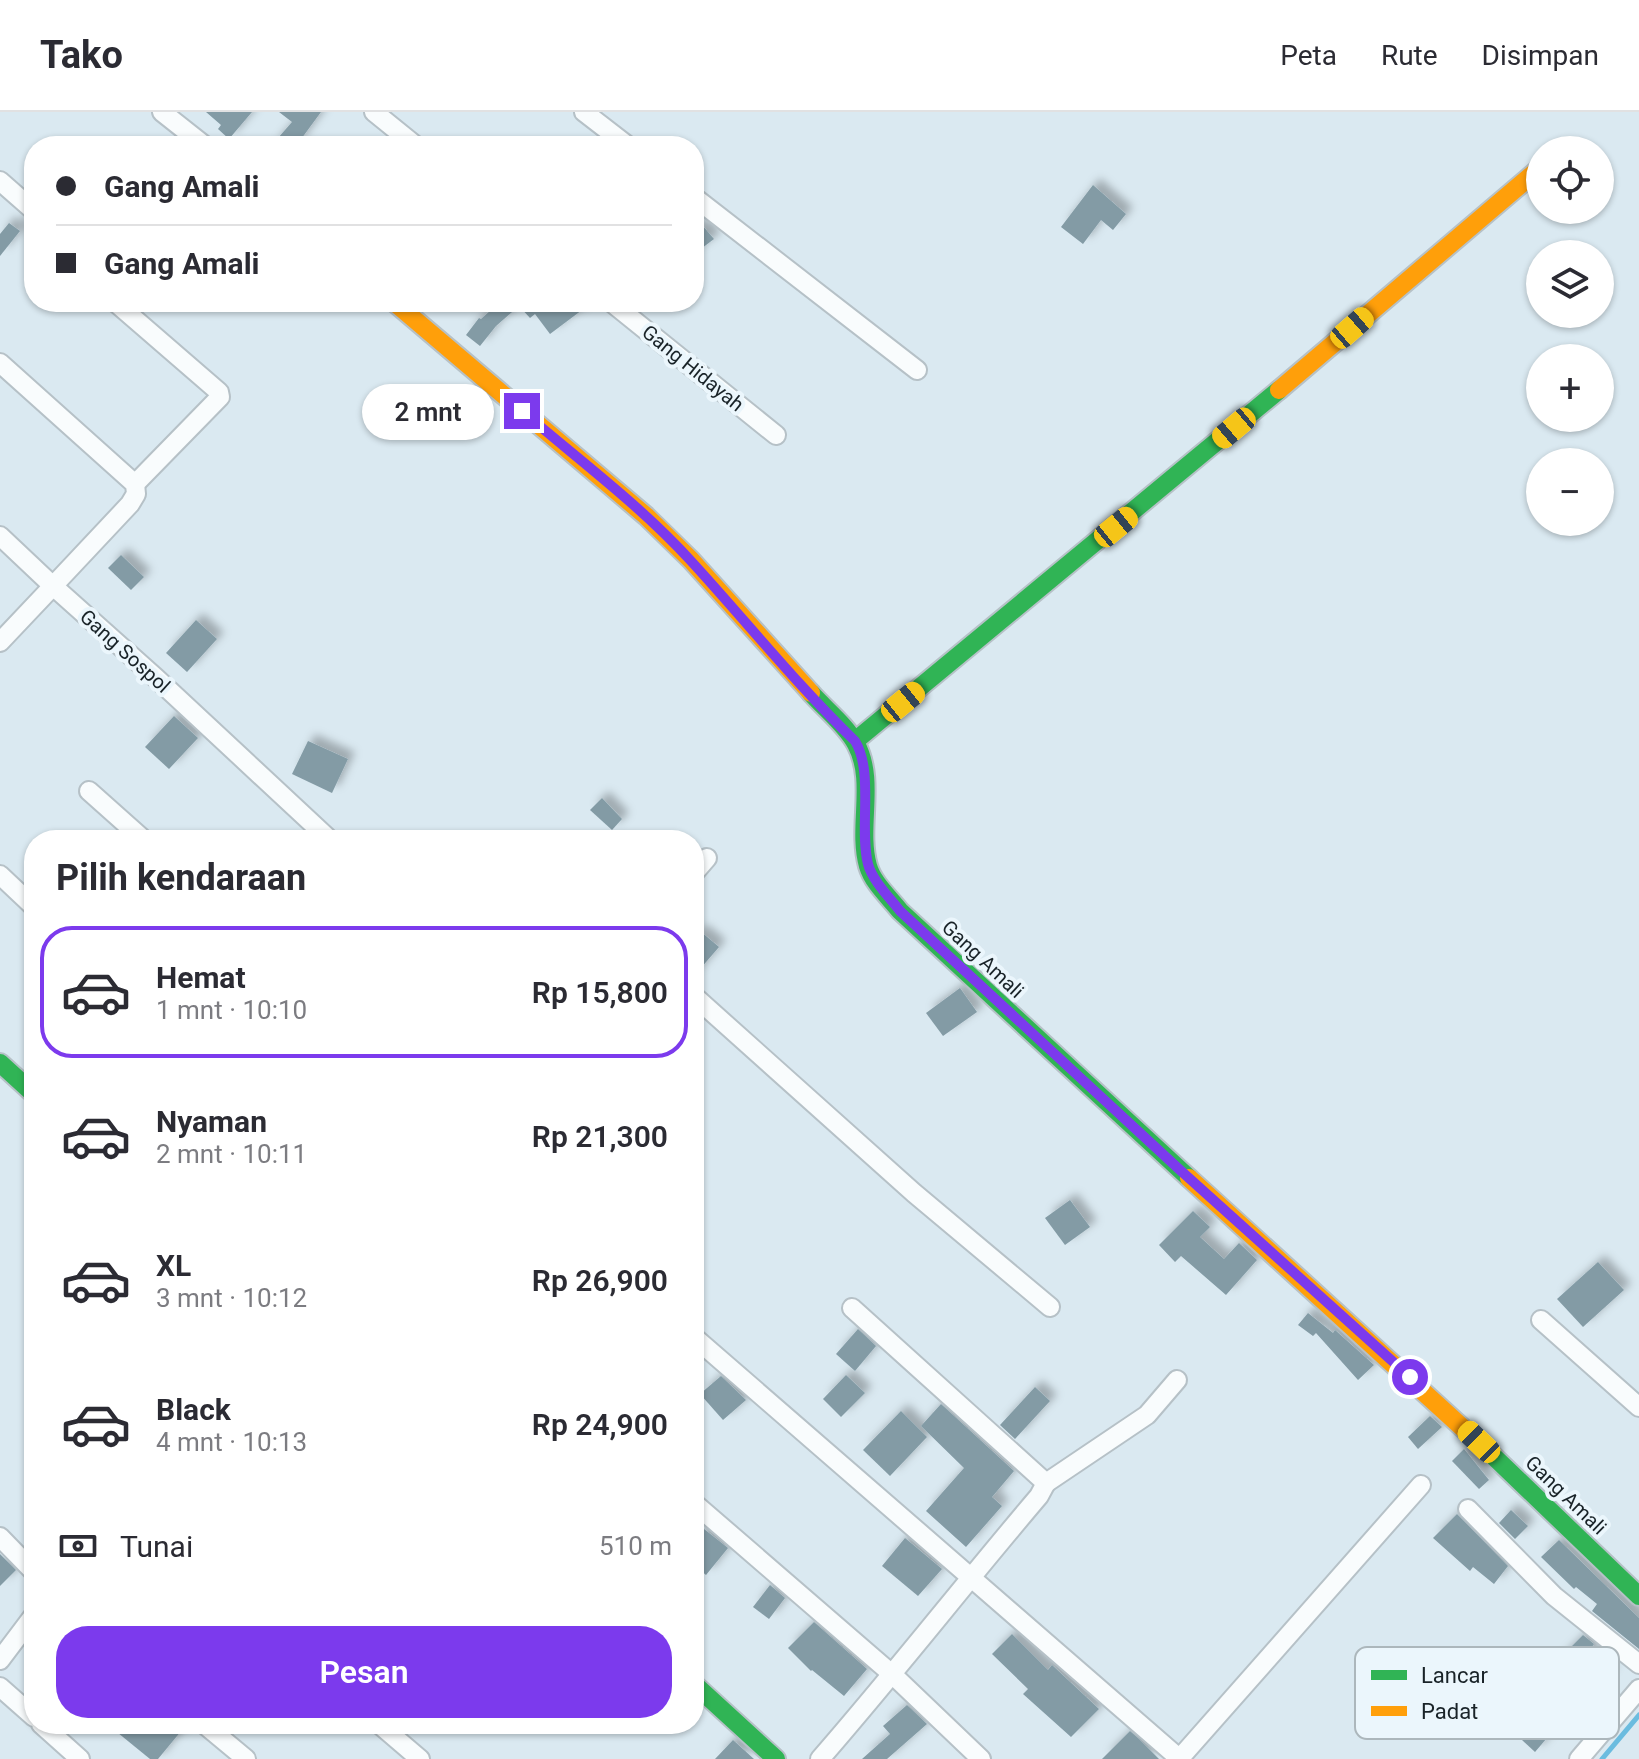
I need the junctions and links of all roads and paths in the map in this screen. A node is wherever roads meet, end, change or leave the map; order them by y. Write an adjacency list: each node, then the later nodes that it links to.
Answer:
1 (162, 112): 4 (street)
2 (374, 112): 5 (street)
3 (584, 112): 6 (street)
4 (192, 136)
5 (404, 136)
6 (615, 136)
7 (1526, 180): 21 (street)
8 (0, 181): 9 (street)
9 (24, 202)
10 (704, 205): 15 (street)
11 (127, 312): 17 (street)
12 (406, 312): 21 (street)
13 (623, 312): 16 (street, Gang Hidayah)
14 (0, 363): 17 (street)
15 (917, 370)
16 (776, 435)
17 (135, 484): 19 (street)
18 (0, 536): 19 (street, Gang Sospol)
19 (53, 586): 20 (street); 24 (street, Gang Sospol)
20 (0, 642)
21 (855, 741): 45 (street, Gang Amali)
22 (89, 791): 23 (street)
23 (133, 830)
24 (319, 830)
25 (707, 858): 26 (street)
26 (704, 861)
27 (0, 875): 28 (street)
28 (24, 898)
29 (704, 1005): 32 (street)
30 (0, 1063): 31 (street)
31 (24, 1085)
32 (1050, 1307)
33 (852, 1308): 38 (street)
34 (1541, 1320): 37 (street)
35 (704, 1346): 44 (street)
36 (1177, 1380): 38 (street)
37 (1639, 1407)
38 (1046, 1483): 44 (street)
39 (1421, 1485): 67 (street)
40 (1468, 1509): 47 (street)
41 (704, 1512): 51 (street)
42 (0, 1537): 43 (street)
43 (24, 1562)
44 (969, 1578): 51 (street); 67 (street)
45 (1639, 1596)
46 (24, 1628): 49 (street)
47 (1618, 1647)
48 (1619, 1648): 50 (street)
49 (0, 1660)
50 (1639, 1664)
51 (893, 1675): 65 (street); 66 (street)
52 (0, 1687): 55 (street)
53 (1639, 1689): 56 (street)
54 (704, 1693): 64 (street)
55 (24, 1708)
56 (1619, 1712)
57 (52, 1734): 61 (street)
58 (216, 1734): 62 (street)
59 (391, 1734): 63 (street)
60 (1596, 1739): 68 (street)
61 (80, 1759)
62 (246, 1759)
63 (420, 1759)
64 (776, 1759)
65 (820, 1759)
66 (981, 1759)
67 (1180, 1759)
68 (1579, 1759)

